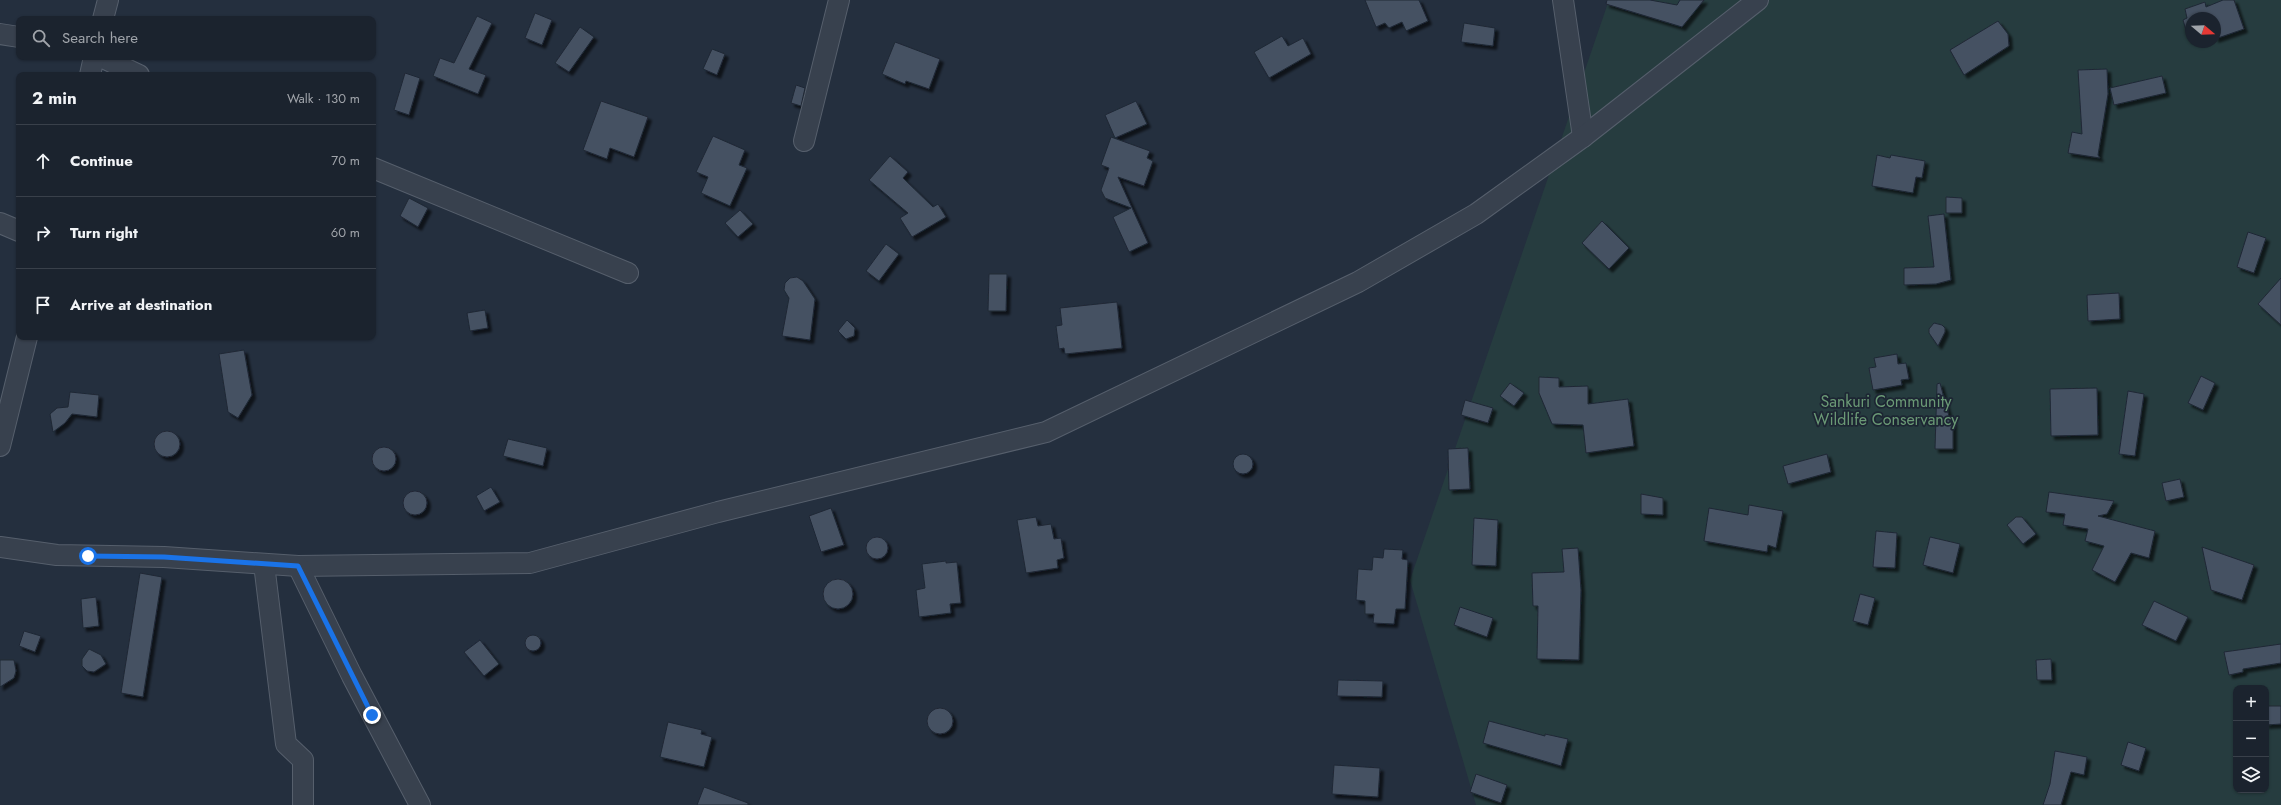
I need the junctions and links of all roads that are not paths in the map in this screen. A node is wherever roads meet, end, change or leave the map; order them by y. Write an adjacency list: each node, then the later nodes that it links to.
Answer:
1 (108, 0): 5 (street)
2 (839, 0): 13 (street)
3 (1563, 0): 12 (street)
4 (1758, 0): 12 (street)
5 (104, 16)
6 (0, 34): 7 (street)
7 (16, 37)
8 (93, 60): 10 (street)
9 (108, 60): 11 (street)
10 (91, 72)
11 (134, 72)
12 (1583, 137): 23 (street)
13 (804, 141)
14 (376, 169): 17 (street)
15 (0, 224): 16 (street)
16 (16, 230)
17 (628, 273)
18 (26, 340): 19 (street)
19 (7, 387): 20 (street)
20 (0, 446)
21 (0, 547): 22 (street)
22 (264, 564): 23 (street); 24 (street)
23 (298, 566): 25 (street)
24 (303, 805)
25 (420, 805)

